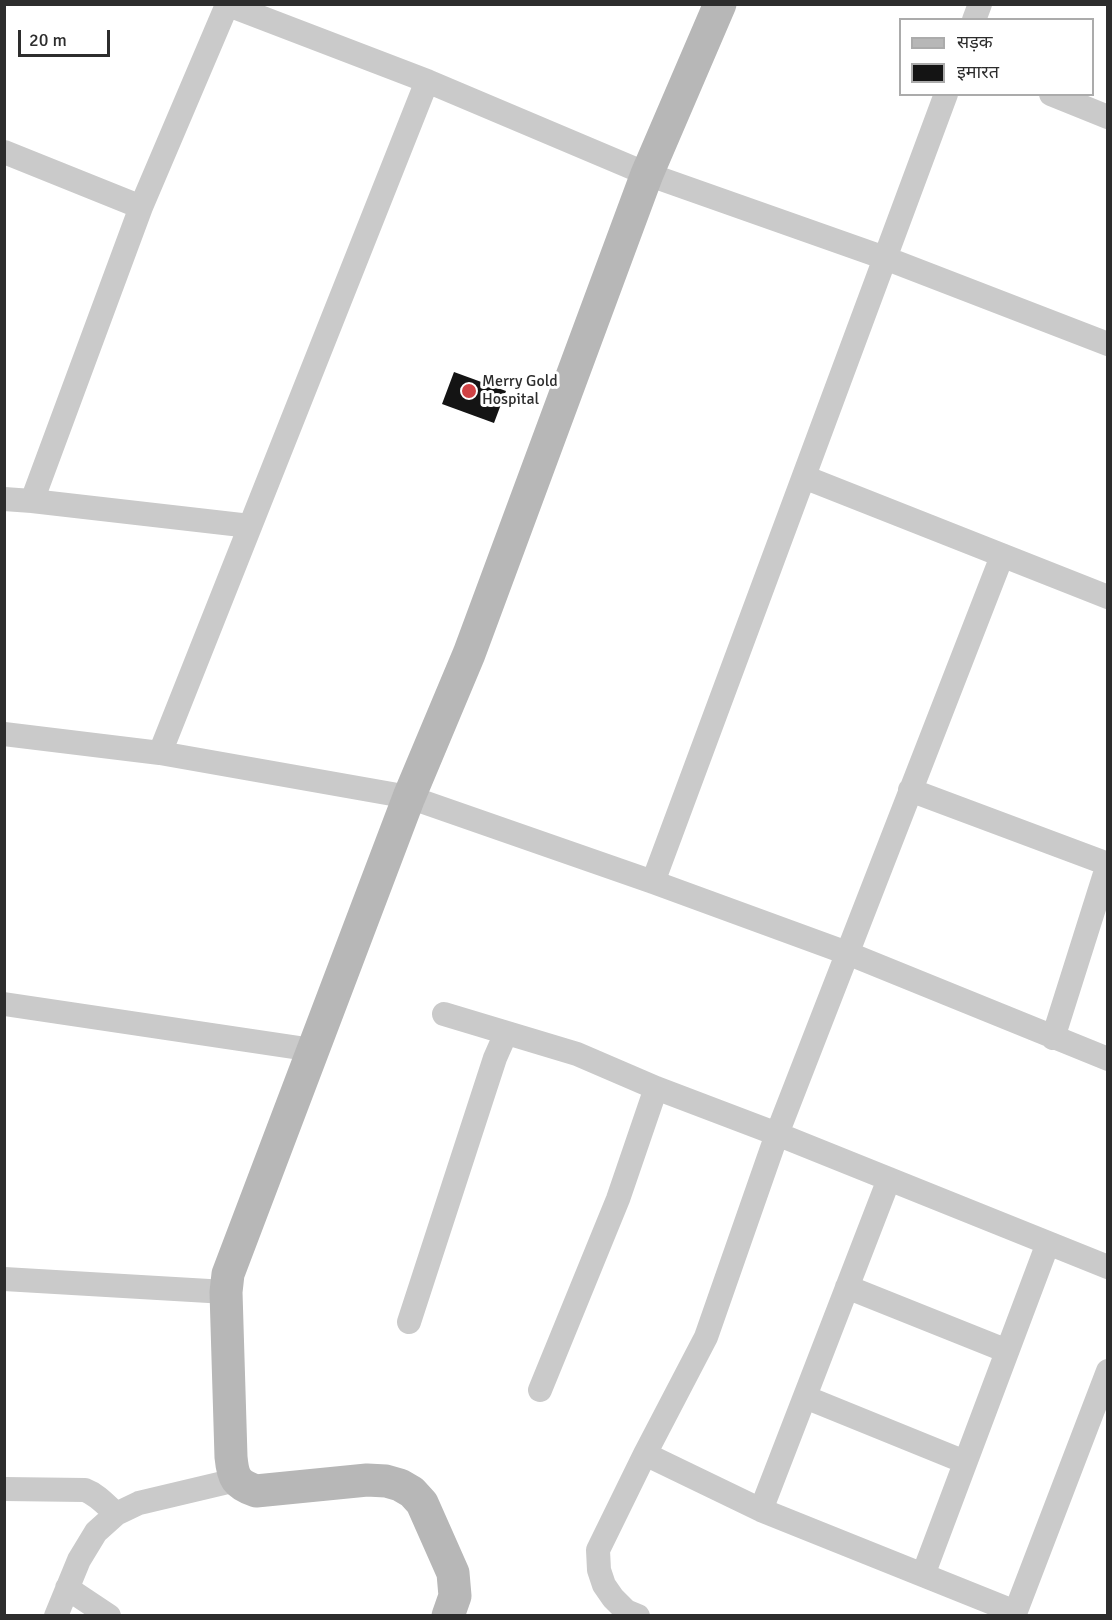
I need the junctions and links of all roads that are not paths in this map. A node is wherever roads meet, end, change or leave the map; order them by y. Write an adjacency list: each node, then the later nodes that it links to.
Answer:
1 (720, 4): 8 (street)
2 (227, 5): 3 (street); 9 (street)
3 (427, 81): 8 (street); 15 (street)
4 (945, 96): 10 (street)
5 (1056, 96): 6 (street)
6 (1107, 117)
7 (4, 152): 9 (street)
8 (647, 174): 10 (street); 21 (street)
9 (141, 207): 14 (street)
10 (885, 258): 11 (street); 12 (street)
11 (1107, 344)
12 (804, 477): 16 (street); 23 (street)
13 (4, 500): 14 (street)
14 (32, 501): 15 (street)
15 (250, 526): 19 (street)
16 (1002, 556): 17 (street); 20 (street)
17 (1107, 597)
18 (4, 734): 19 (street)
19 (160, 753): 21 (street)
20 (910, 790): 22 (street); 24 (street)
21 (409, 797): 23 (street); 29 (street)
22 (1107, 864): 28 (street)
23 (653, 882): 24 (street)
24 (847, 953): 28 (street); 32 (street)
25 (4, 1004): 29 (street)
26 (444, 1014): 27 (street)
27 (506, 1033): 31 (street); 39 (street)
28 (1053, 1038): 30 (street)
29 (313, 1050): 38 (street)
30 (1107, 1059)
31 (656, 1088): 32 (street); 42 (street)
32 (777, 1134): 33 (street); 44 (street)
33 (889, 1179): 34 (street); 37 (street)
34 (1048, 1243): 35 (street); 40 (street)
35 (1107, 1267)
36 (4, 1279): 38 (street)
37 (848, 1287): 40 (street); 43 (street)
38 (226, 1292): 46 (street)
39 (409, 1322)
40 (1007, 1351): 45 (street)
41 (1107, 1371): 53 (street)
42 (540, 1390)
43 (805, 1397): 45 (street); 48 (street)
44 (645, 1454): 48 (street); 56 (street)
45 (965, 1462): 50 (street)
46 (236, 1480): 49 (street); 52 (street)
47 (4, 1489): 49 (street)
48 (761, 1510): 50 (street)
49 (116, 1514): 51 (street)
50 (923, 1575): 53 (street)
51 (67, 1588): 54 (street); 55 (street)
52 (455, 1609)
53 (1015, 1614)
54 (56, 1616)
55 (109, 1616)
56 (638, 1616)

